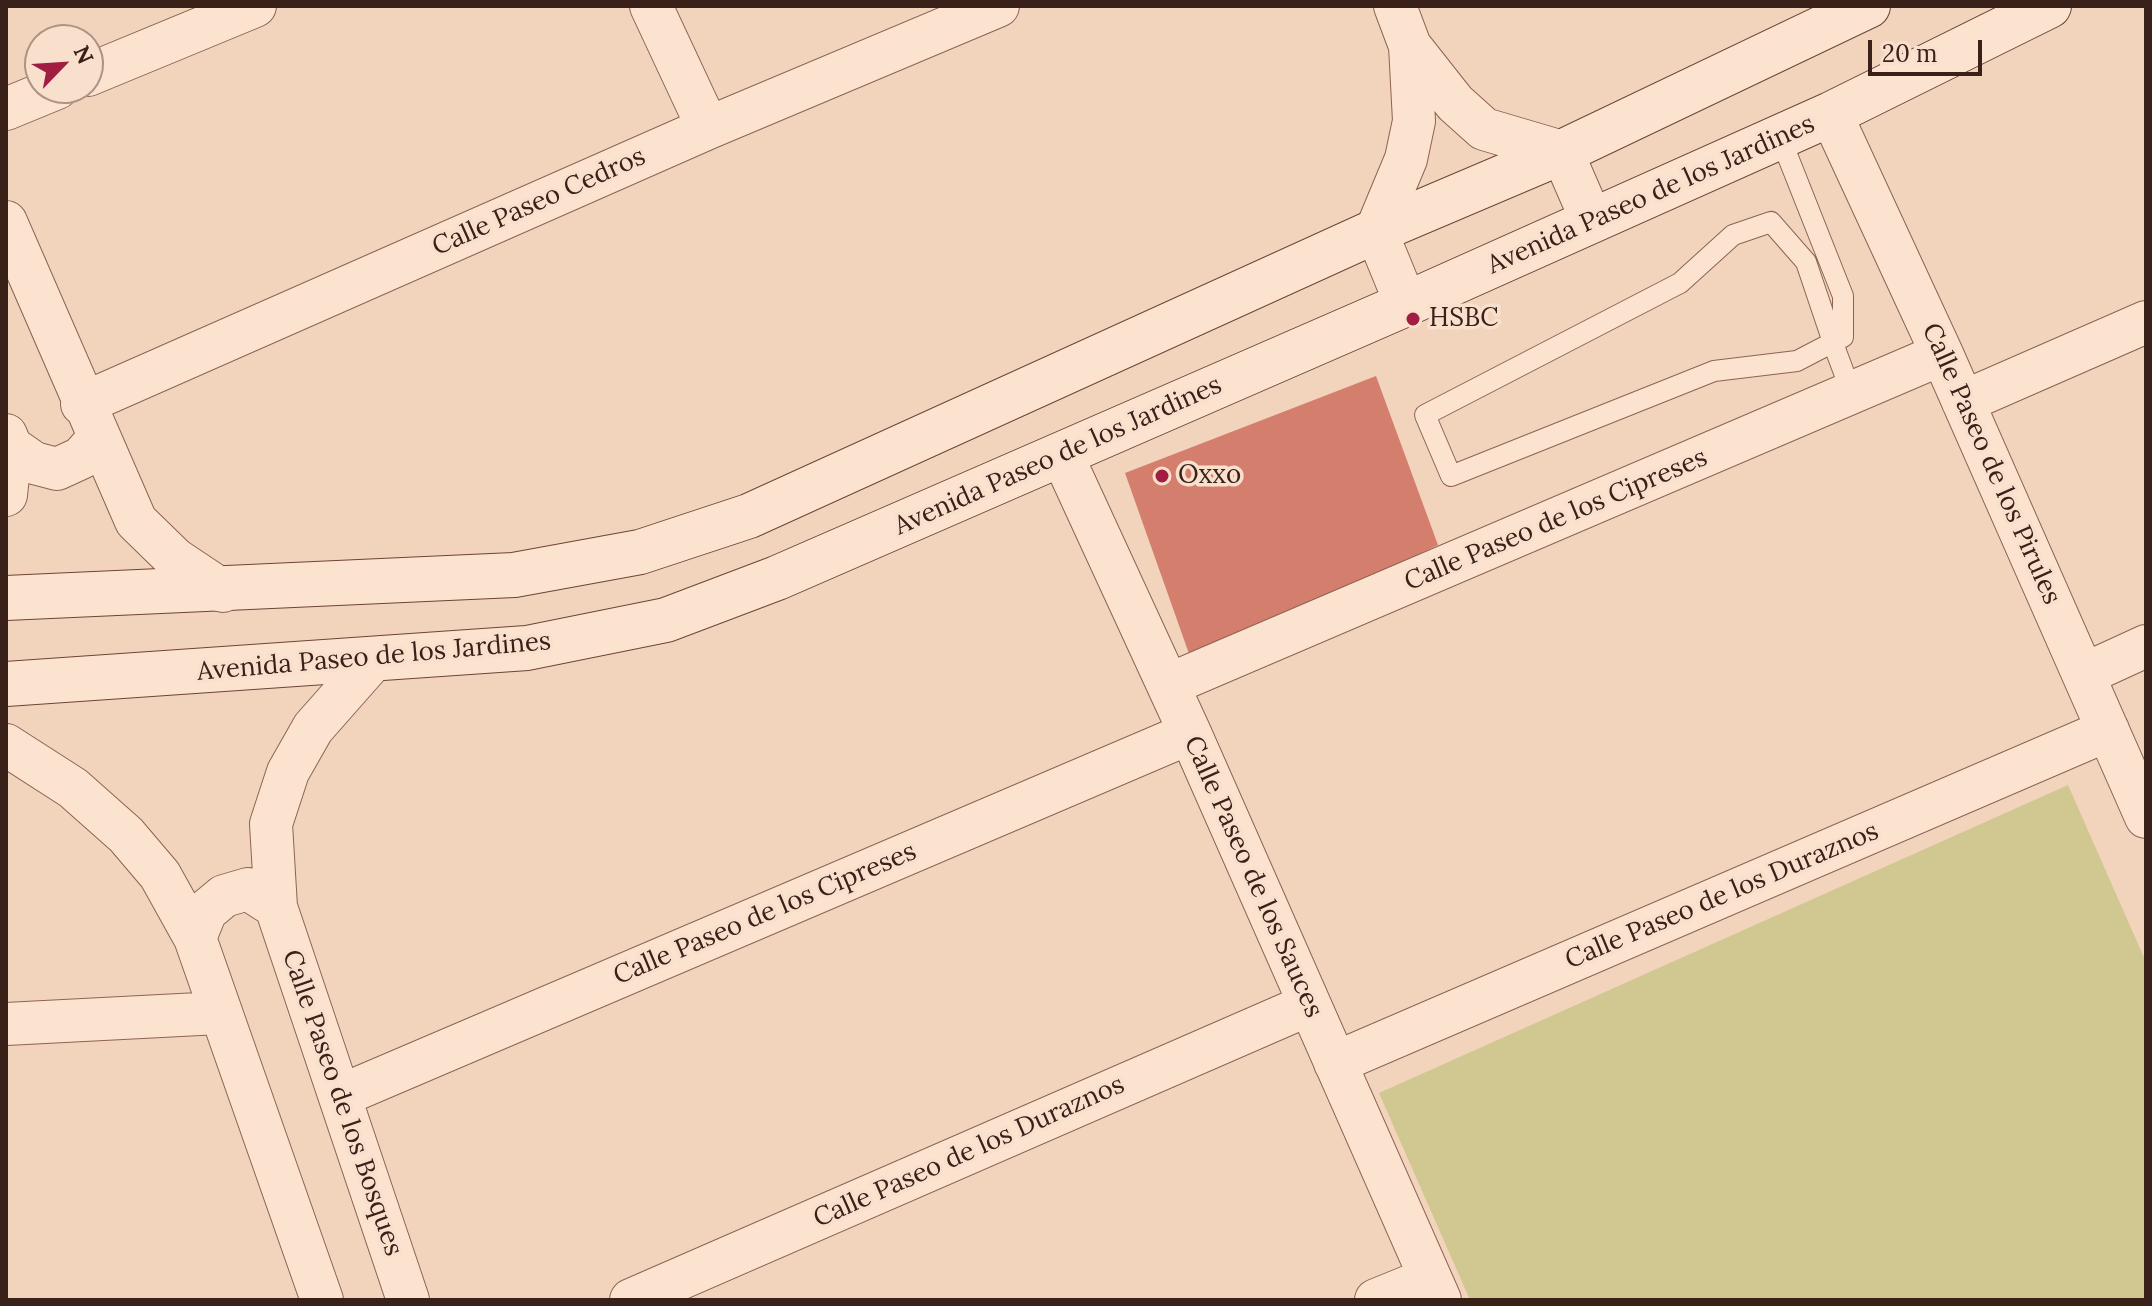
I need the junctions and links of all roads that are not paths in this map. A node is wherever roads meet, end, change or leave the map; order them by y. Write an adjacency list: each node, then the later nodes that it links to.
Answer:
1 (255, 6): 8 (street)
2 (651, 6): 10 (street)
3 (998, 6): 10 (street, Calle Paseo Cedros)
4 (1395, 6): 7 (street)
5 (1868, 6): 12 (street)
6 (2049, 6): 9 (street, Avenida Paseo de los Jardines)
7 (1410, 46): 12 (street); 15 (street)
8 (104, 68)
9 (1831, 114): 11 (street, Avenida Paseo de los Jardines); 18 (street, Calle Paseo de los Pirules)
10 (708, 128): 21 (street, Calle Paseo Cedros)
11 (1780, 137): 13 (street, Avenida Paseo de los Jardines); 19 (lane)
12 (1562, 152): 13 (street); 15 (street)
13 (1592, 221): 16 (street, Avenida Paseo de los Jardines)
14 (6, 222): 21 (street)
15 (1376, 231): 16 (street); 25 (street)
16 (1406, 304): 23 (street, Avenida Paseo de los Jardines)
17 (2146, 322): 20 (street)
18 (1942, 354): 19 (street, Calle Paseo de los Cipreses); 20 (street, Calle Paseo de los Pirules)
19 (1852, 394): 31 (street, Calle Paseo de los Cipreses)
20 (1963, 402): 29 (street, Calle Paseo de los Pirules)
21 (90, 421): 22 (street); 25 (street)
22 (9, 441): 24 (street)
23 (1062, 455): 28 (street, Avenida Paseo de los Jardines); 31 (street, Calle Paseo de los Sauces)
24 (6, 495)
25 (223, 591): 26 (street)
26 (6, 598)
27 (2146, 646): 29 (street)
28 (373, 660): 30 (street, Avenida Paseo de los Jardines); 36 (street, Calle Paseo de los Bosques)
29 (2085, 674): 32 (street, Calle Paseo de los Pirules)
30 (6, 684)
31 (1168, 685): 33 (street, Calle Paseo de los Sauces)
32 (2108, 730): 35 (street, Calle Paseo de los Pirules); 41 (street, Calle Paseo de los Duraznos)
33 (1190, 733): 38 (street, Calle Paseo de los Sauces); 42 (street, Calle Paseo de los Cipreses)
34 (6, 745): 37 (street)
35 (2146, 817)
36 (276, 907): 37 (street); 42 (street, Calle Paseo de los Bosques)
37 (195, 938): 39 (street)
38 (1308, 1005): 41 (street, Calle Paseo de los Sauces); 46 (street, Calle Paseo de los Duraznos)
39 (219, 1013): 40 (street); 44 (street)
40 (6, 1024)
41 (1335, 1063): 43 (street, Calle Paseo de los Sauces)
42 (340, 1096): 45 (street, Calle Paseo de los Bosques)
43 (1435, 1289): 47 (street)
44 (322, 1300)
45 (408, 1300)
46 (631, 1300)
47 (1376, 1300)

